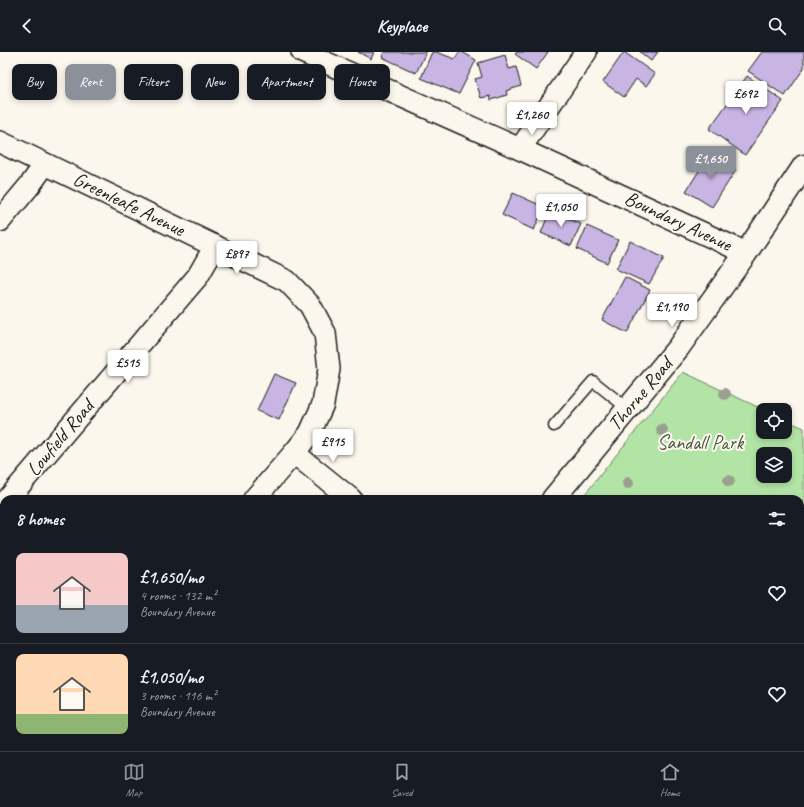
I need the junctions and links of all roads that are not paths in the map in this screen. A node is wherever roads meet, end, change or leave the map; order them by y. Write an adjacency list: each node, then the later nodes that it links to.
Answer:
1 (302, 52): 4 (street, Boundary Avenue)
2 (586, 52): 4 (street)
3 (0, 142): 5 (street, Greenleafe Avenue)
4 (520, 149): 9 (street, Boundary Avenue)
5 (45, 164): 7 (street); 8 (street, Greenleafe Avenue)
6 (804, 166): 9 (street, Thorne Road)
7 (0, 221)
8 (215, 246): 12 (street, Greenleafe Avenue); 13 (street, Lowfield Road)
9 (746, 253): 10 (street, Thorne Road)
10 (628, 409): 11 (lane); 16 (street, Thorne Road)
11 (554, 426)
12 (294, 453): 14 (street, Greenleafe Avenue); 15 (street)
13 (11, 495)
14 (257, 495)
15 (345, 495)
16 (556, 495)

